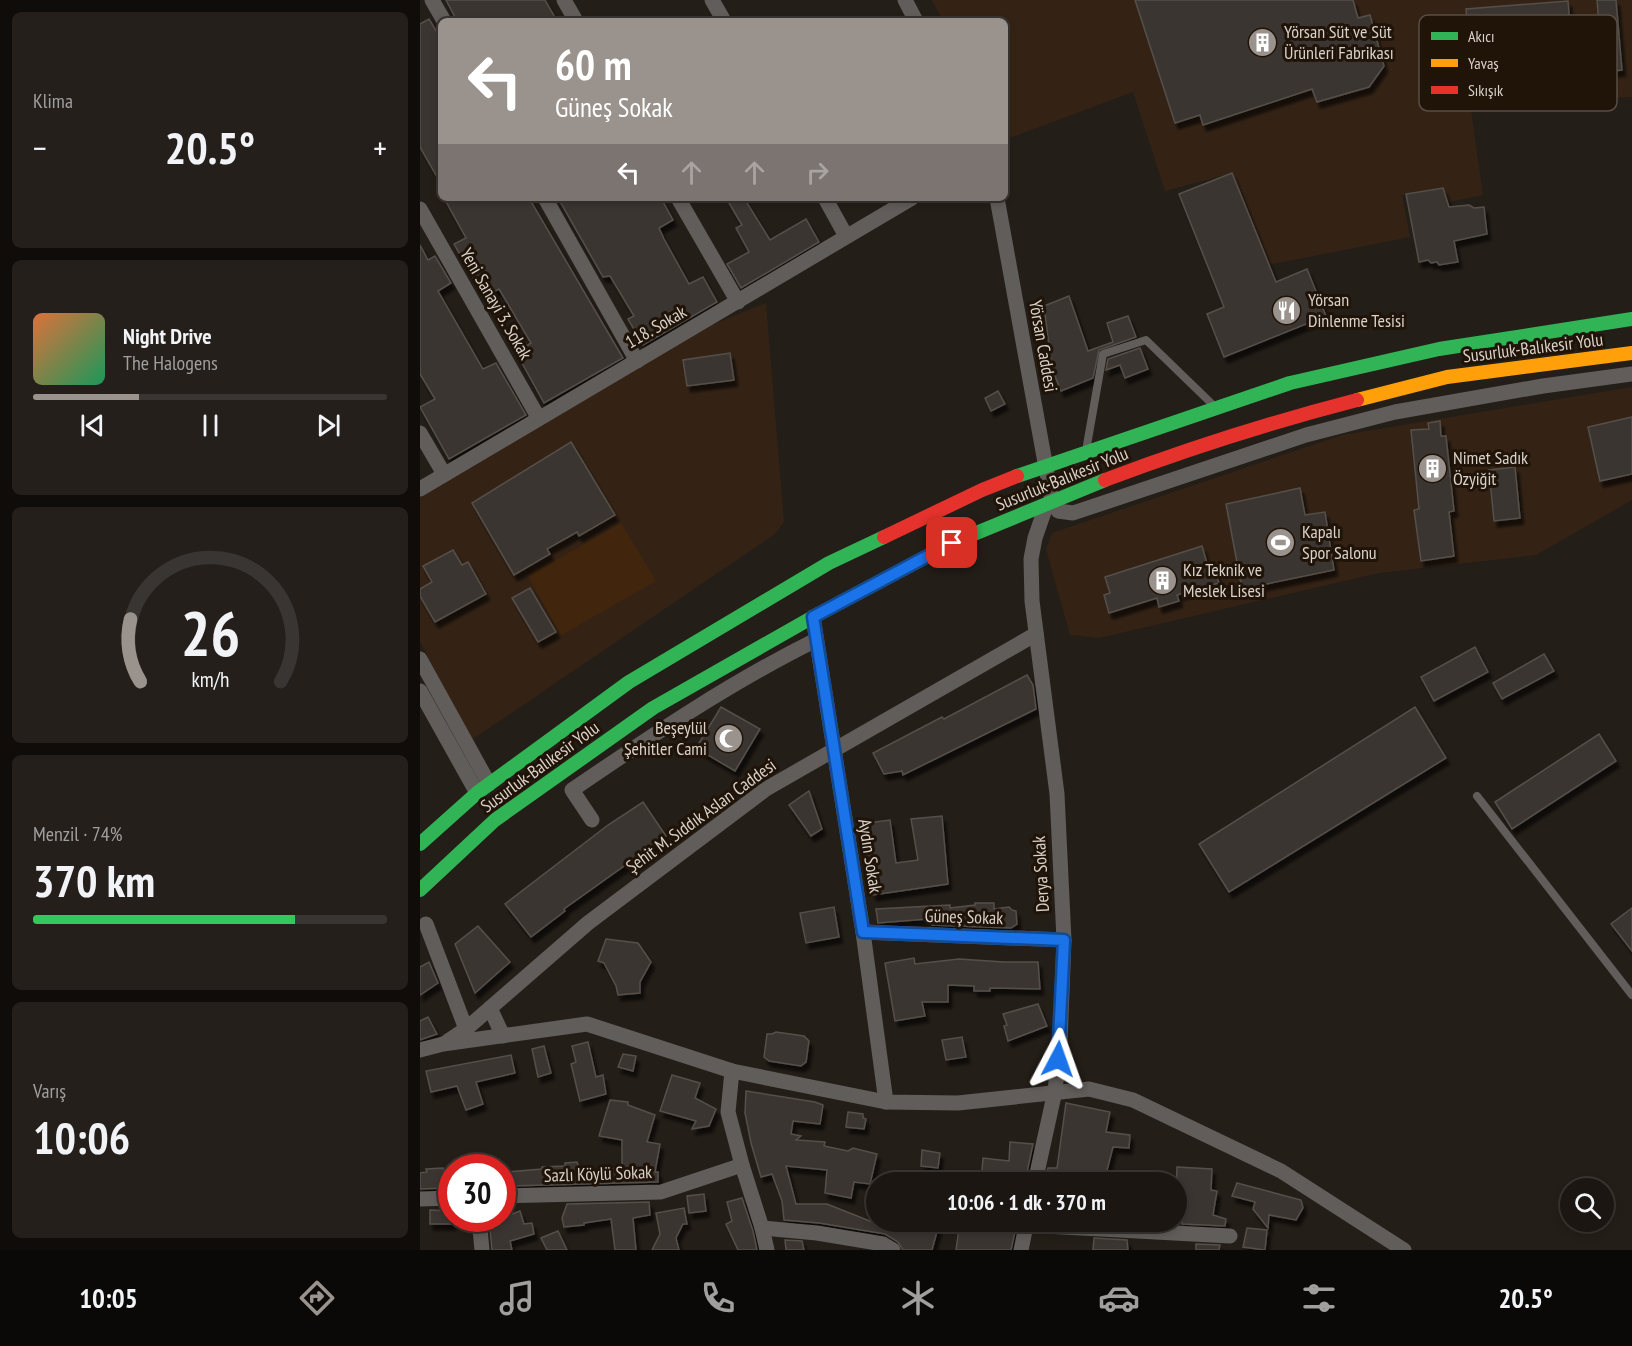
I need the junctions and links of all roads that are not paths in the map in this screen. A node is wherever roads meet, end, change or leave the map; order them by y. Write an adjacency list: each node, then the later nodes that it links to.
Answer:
1 (432, 0): 5 (street)
2 (564, 0): 6 (street)
3 (712, 0): 7 (street)
4 (904, 0): 8 (street)
5 (442, 18)
6 (574, 18)
7 (722, 18)
8 (914, 18)
9 (547, 201): 19 (street)
10 (680, 201): 16 (street)
11 (827, 201): 15 (street)
12 (907, 201): 15 (street, 118. Sokak)
13 (998, 201): 25 (street, Yörsan Caddesi)
14 (420, 209): 22 (street, Yeni Sanayi 3. Sokak)
15 (846, 236): 16 (street, 118. Sokak)
16 (738, 302): 19 (street, 118. Sokak)
17 (1632, 319): 21 (highway, Susurluk-Balıkesir Yolu)
18 (1632, 353): 29 (highway, Susurluk-Balıkesir Yolu)
19 (638, 361): 22 (street, 118. Sokak)
20 (1632, 374): 30 (street)
21 (1217, 408): 24 (highway, Susurluk-Balıkesir Yolu); 24 (lane)
22 (538, 417): 26 (street, 118. Sokak)
23 (420, 433): 26 (street)
24 (1086, 452): 25 (highway, Susurluk-Balıkesir Yolu)
25 (1045, 465): 27 (highway, Susurluk-Balıkesir Yolu); 29 (street, Yörsan Caddesi)
26 (444, 474): 28 (street, 118. Sokak)
27 (1018, 475): 32 (highway); 39 (highway, Susurluk-Balıkesir Yolu)
28 (420, 489)
29 (1052, 501): 30 (street); 31 (street, Derya Sokak); 32 (highway, Susurluk-Balıkesir Yolu)
30 (1073, 513): 31 (street)
31 (1035, 538): 34 (street, Derya Sokak)
32 (885, 578): 33 (highway, Susurluk-Balıkesir Yolu)
33 (813, 617): 35 (street, Aydın Sokak); 43 (highway, Susurluk-Balıkesir Yolu)
34 (1036, 634): 38 (street, Şehit M. Sıddık Aslan Caddesi); 46 (street, Derya Sokak)
35 (816, 640): 38 (street, Aydın Sokak); 41 (street)
36 (420, 659): 39 (street)
37 (420, 692): 39 (street)
38 (832, 749): 45 (street, Aydın Sokak); 48 (street, Şehit M. Sıddık Aslan Caddesi)
39 (483, 788): 42 (highway, Susurluk-Balıkesir Yolu)
40 (1477, 796): 47 (lane)
41 (592, 820)
42 (420, 844)
43 (420, 890)
44 (426, 924): 49 (street)
45 (863, 932): 46 (street, Güneş Sokak); 55 (street, Aydın Sokak)
46 (1064, 940): 54 (street, Derya Sokak)
47 (1632, 995)
48 (490, 1008): 49 (street, Şehit M. Sıddık Aslan Caddesi); 50 (street)
49 (466, 1029): 51 (street, Şehit M. Sıddık Aslan Caddesi)
50 (503, 1036): 51 (street); 53 (street)
51 (443, 1044): 52 (street)
52 (420, 1050)
53 (732, 1071): 55 (street); 56 (street)
54 (1054, 1091): 55 (street); 57 (street, Derya Sokak); 70 (street)
55 (886, 1102)
56 (742, 1165): 58 (street, Sazlı Köylü Sokak); 61 (street)
57 (1037, 1172)
58 (516, 1196)
59 (438, 1198): 60 (street)
60 (420, 1199)
61 (762, 1228): 67 (street); 68 (street)
62 (480, 1232): 66 (street)
63 (1024, 1232): 69 (street)
64 (1167, 1232): 65 (street)
65 (1230, 1236)
66 (482, 1250)
67 (767, 1250)
68 (893, 1250)
69 (1021, 1250)
70 (1404, 1250)

